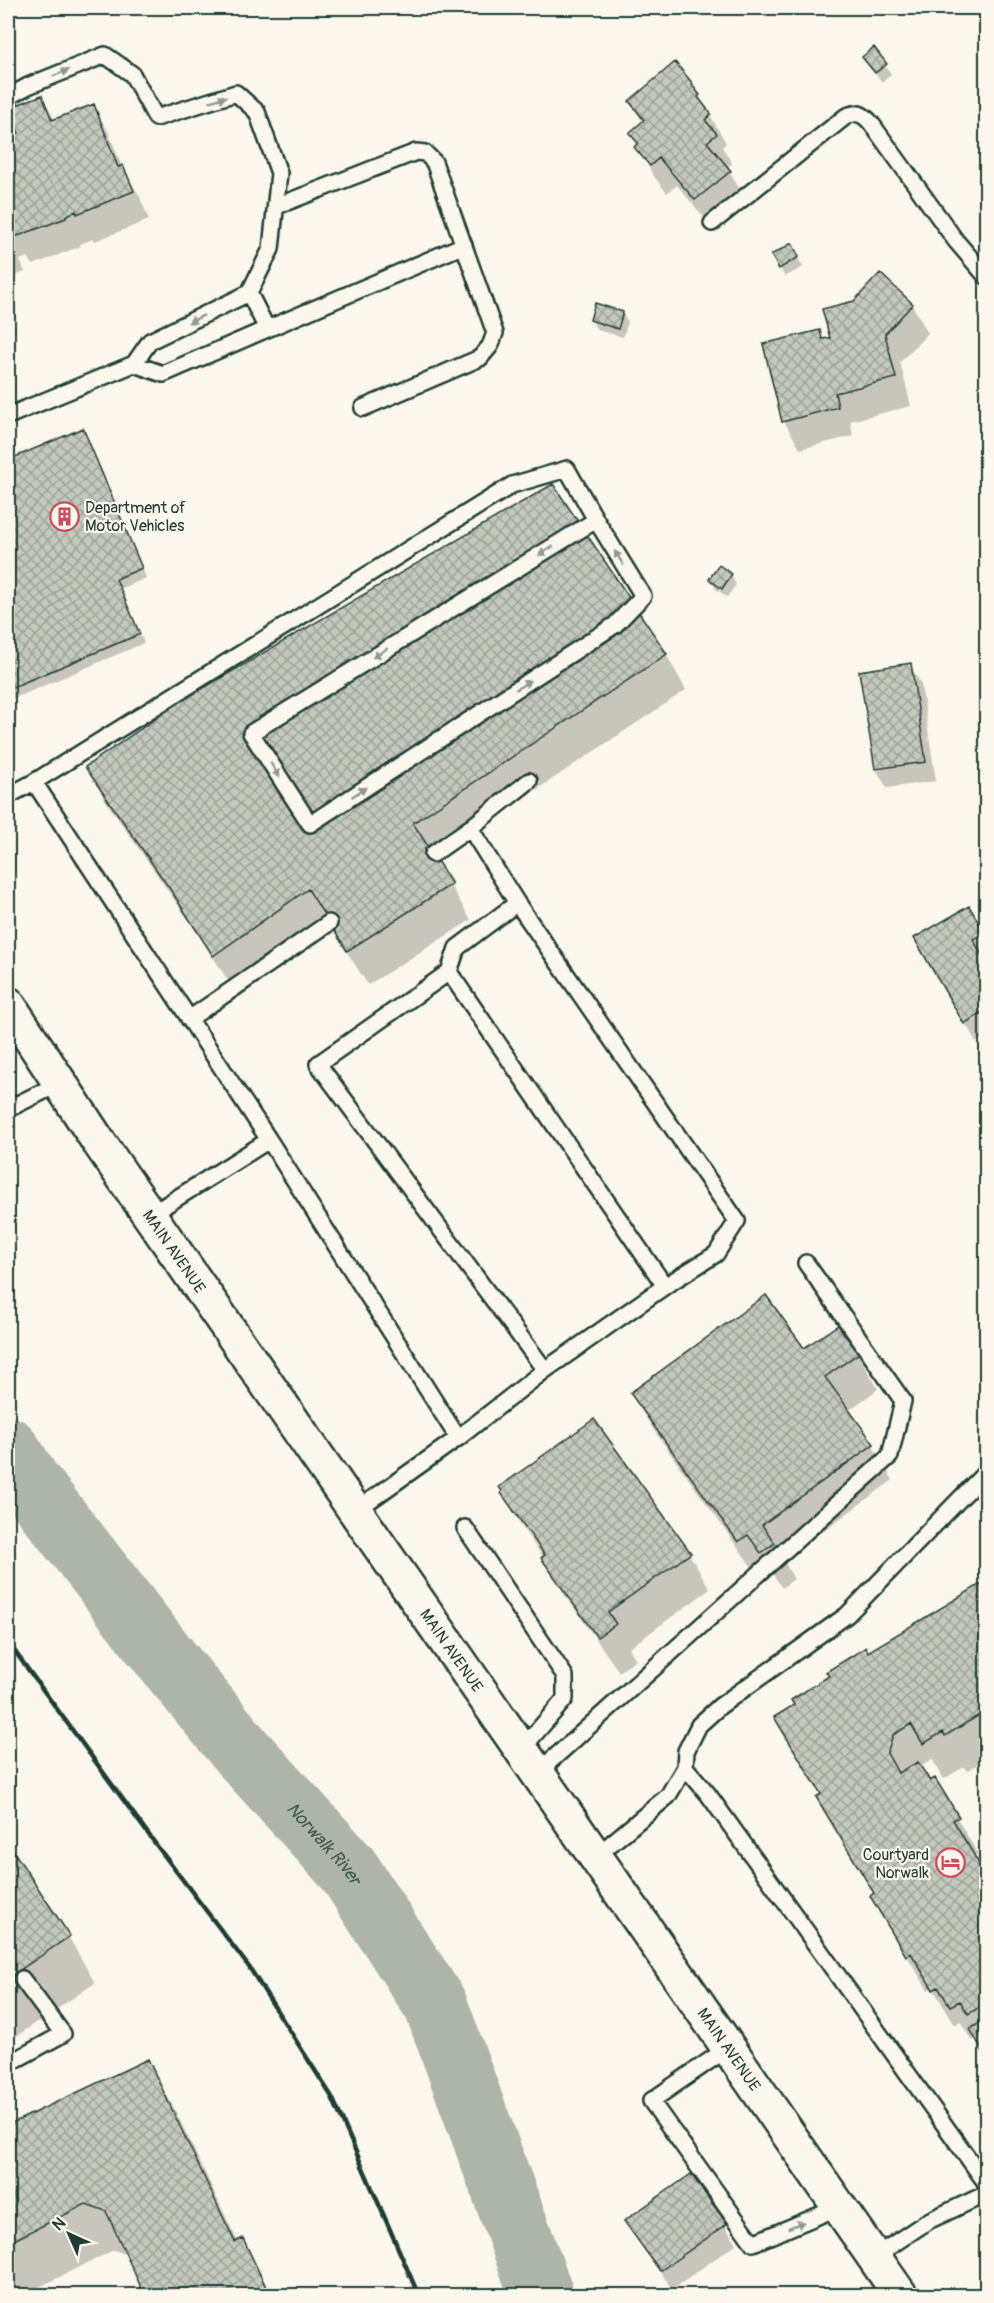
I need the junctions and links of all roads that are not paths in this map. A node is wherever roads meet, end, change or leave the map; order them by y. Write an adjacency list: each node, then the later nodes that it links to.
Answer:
1 (8, 97): 2 (lane, one-way to 2)
2 (277, 206): 4 (lane); 6 (lane)
3 (712, 223): 5 (lane)
4 (464, 246): 7 (lane); 9 (lane)
5 (987, 276)
6 (249, 293): 7 (lane); 8 (lane, one-way to 8)
7 (267, 329): 8 (lane)
8 (134, 364): 10 (lane)
9 (363, 408)
10 (8, 416)
11 (596, 520): 11 (lane, one-way to 11); 13 (lane)
12 (529, 781): 15 (lane)
13 (34, 782): 14 (lane); 21 (lane)
14 (8, 796)
15 (470, 828): 16 (lane); 17 (lane)
16 (433, 854)
17 (517, 903): 19 (lane); 27 (lane)
18 (329, 923): 21 (lane)
19 (449, 972): 27 (lane); 28 (lane)
20 (8, 1004): 22 (main road, MAIN AVENUE)
21 (189, 1018): 24 (lane)
22 (60, 1083): 23 (lane); 25 (main road, MAIN AVENUE)
23 (8, 1108)
24 (269, 1140): 25 (lane); 29 (lane)
25 (150, 1215): 31 (main road, MAIN AVENUE)
26 (806, 1263): 33 (lane)
27 (665, 1286): 28 (lane)
28 (544, 1370): 29 (lane)
29 (458, 1438): 31 (lane)
30 (987, 1472): 34 (lane)
31 (355, 1511): 33 (main road, MAIN AVENUE)
32 (465, 1528): 33 (lane)
33 (529, 1762): 35 (main road, MAIN AVENUE)
34 (685, 1767): 35 (lane); 39 (lane)
35 (595, 1857): 37 (main road, MAIN AVENUE)
36 (22, 1979): 38 (lane)
37 (728, 2048): 41 (main road, MAIN AVENUE); 41 (lane, one-way to 41)
38 (8, 2064)
39 (987, 2183)
40 (987, 2194): 42 (lane)
41 (839, 2207): 42 (main road, MAIN AVENUE)
42 (874, 2257): 43 (main road, MAIN AVENUE)
43 (901, 2295)

